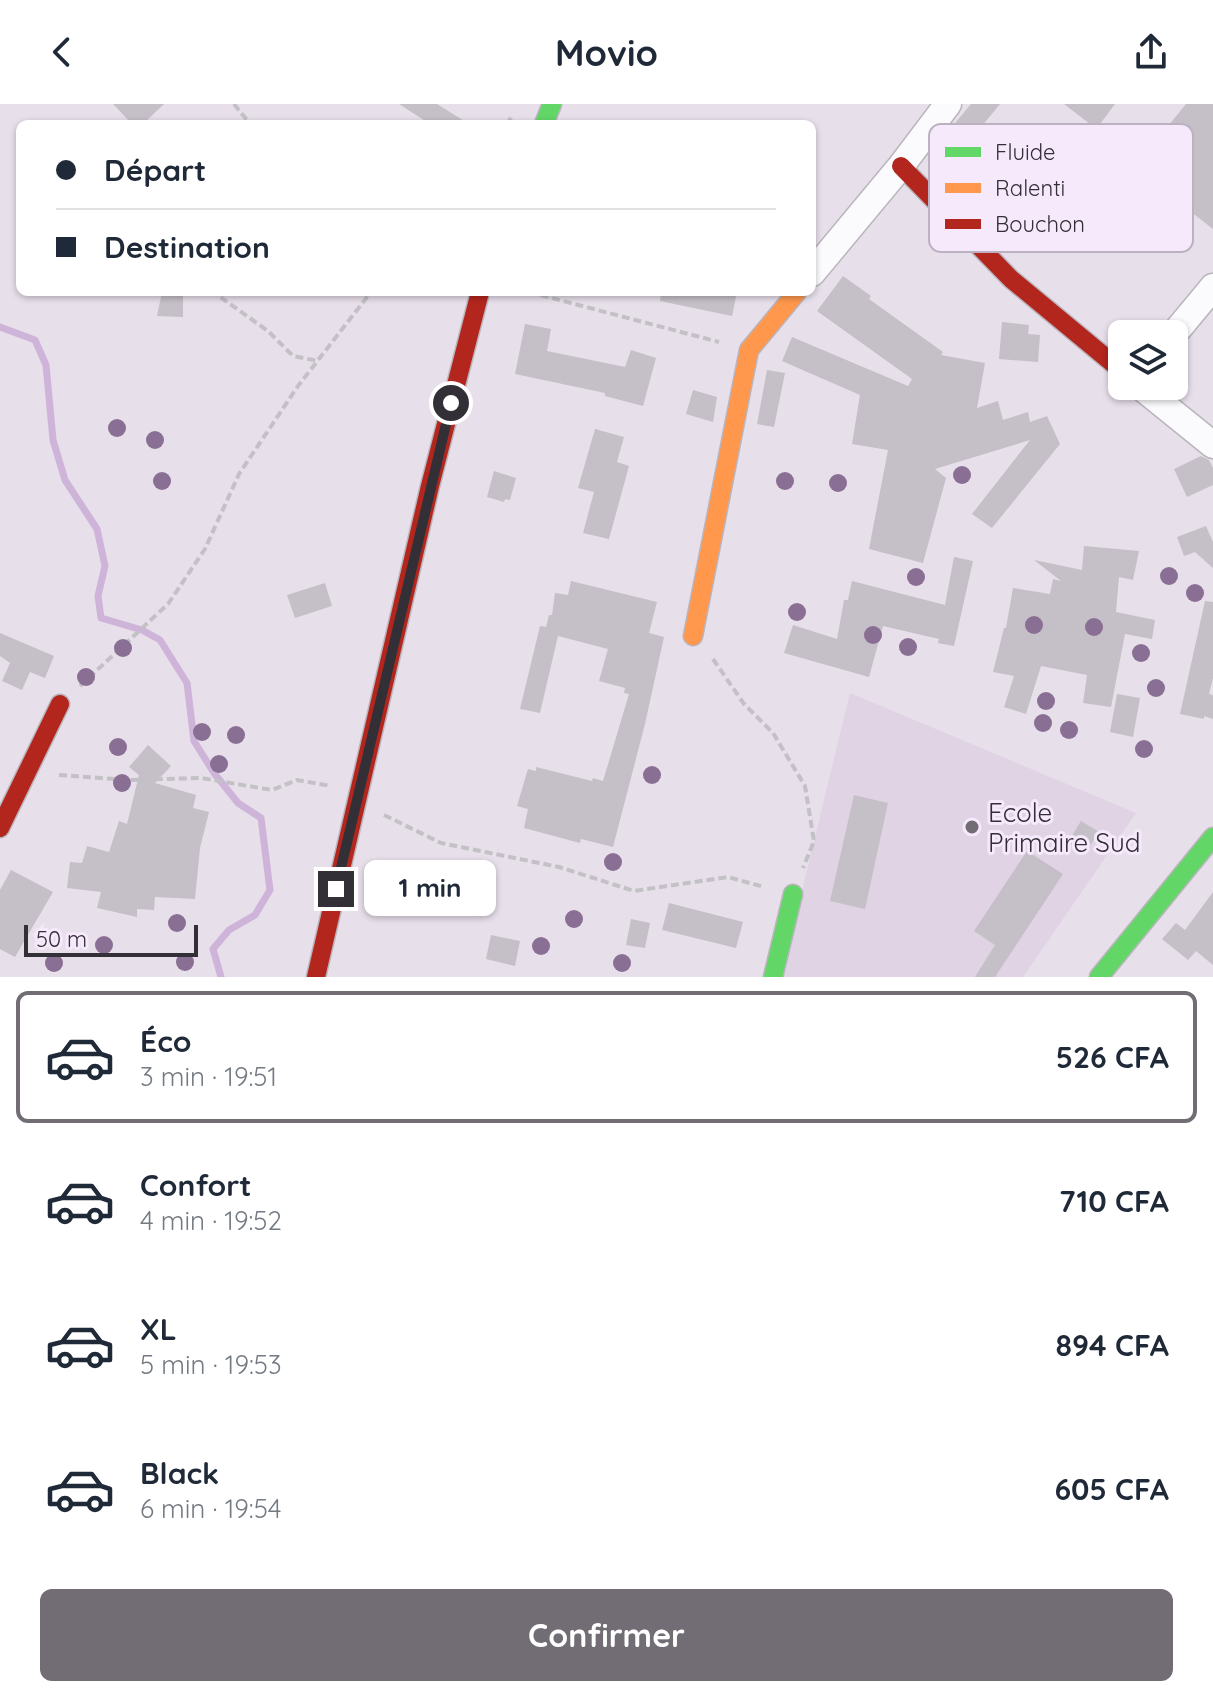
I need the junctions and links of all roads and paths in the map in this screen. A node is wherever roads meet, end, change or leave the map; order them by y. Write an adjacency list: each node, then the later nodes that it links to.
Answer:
1 (234, 104): 3 (path)
2 (948, 104): 4 (street)
3 (247, 120)
4 (933, 124)
5 (929, 129): 6 (street)
6 (901, 166): 7 (street); 9 (street)
7 (929, 195)
8 (985, 252): 18 (street)
9 (816, 268)
10 (1213, 287): 16 (street)
11 (216, 296): 19 (path)
12 (368, 296): 19 (path)
13 (479, 296): 25 (street)
14 (544, 296): 17 (path)
15 (794, 296): 17 (street)
16 (1186, 320)
17 (749, 350): 22 (street)
18 (1108, 359)
19 (318, 361): 23 (path)
20 (1157, 400): 21 (street)
21 (1213, 445)
22 (693, 636): 28 (path)
23 (60, 704): 24 (street)
24 (25, 777): 25 (path); 26 (street)
25 (355, 801): 28 (path); 29 (street)
26 (0, 828)
27 (1213, 837): 31 (street)
28 (793, 894): 30 (street)
29 (316, 977)
30 (773, 977)
31 (1099, 977)

